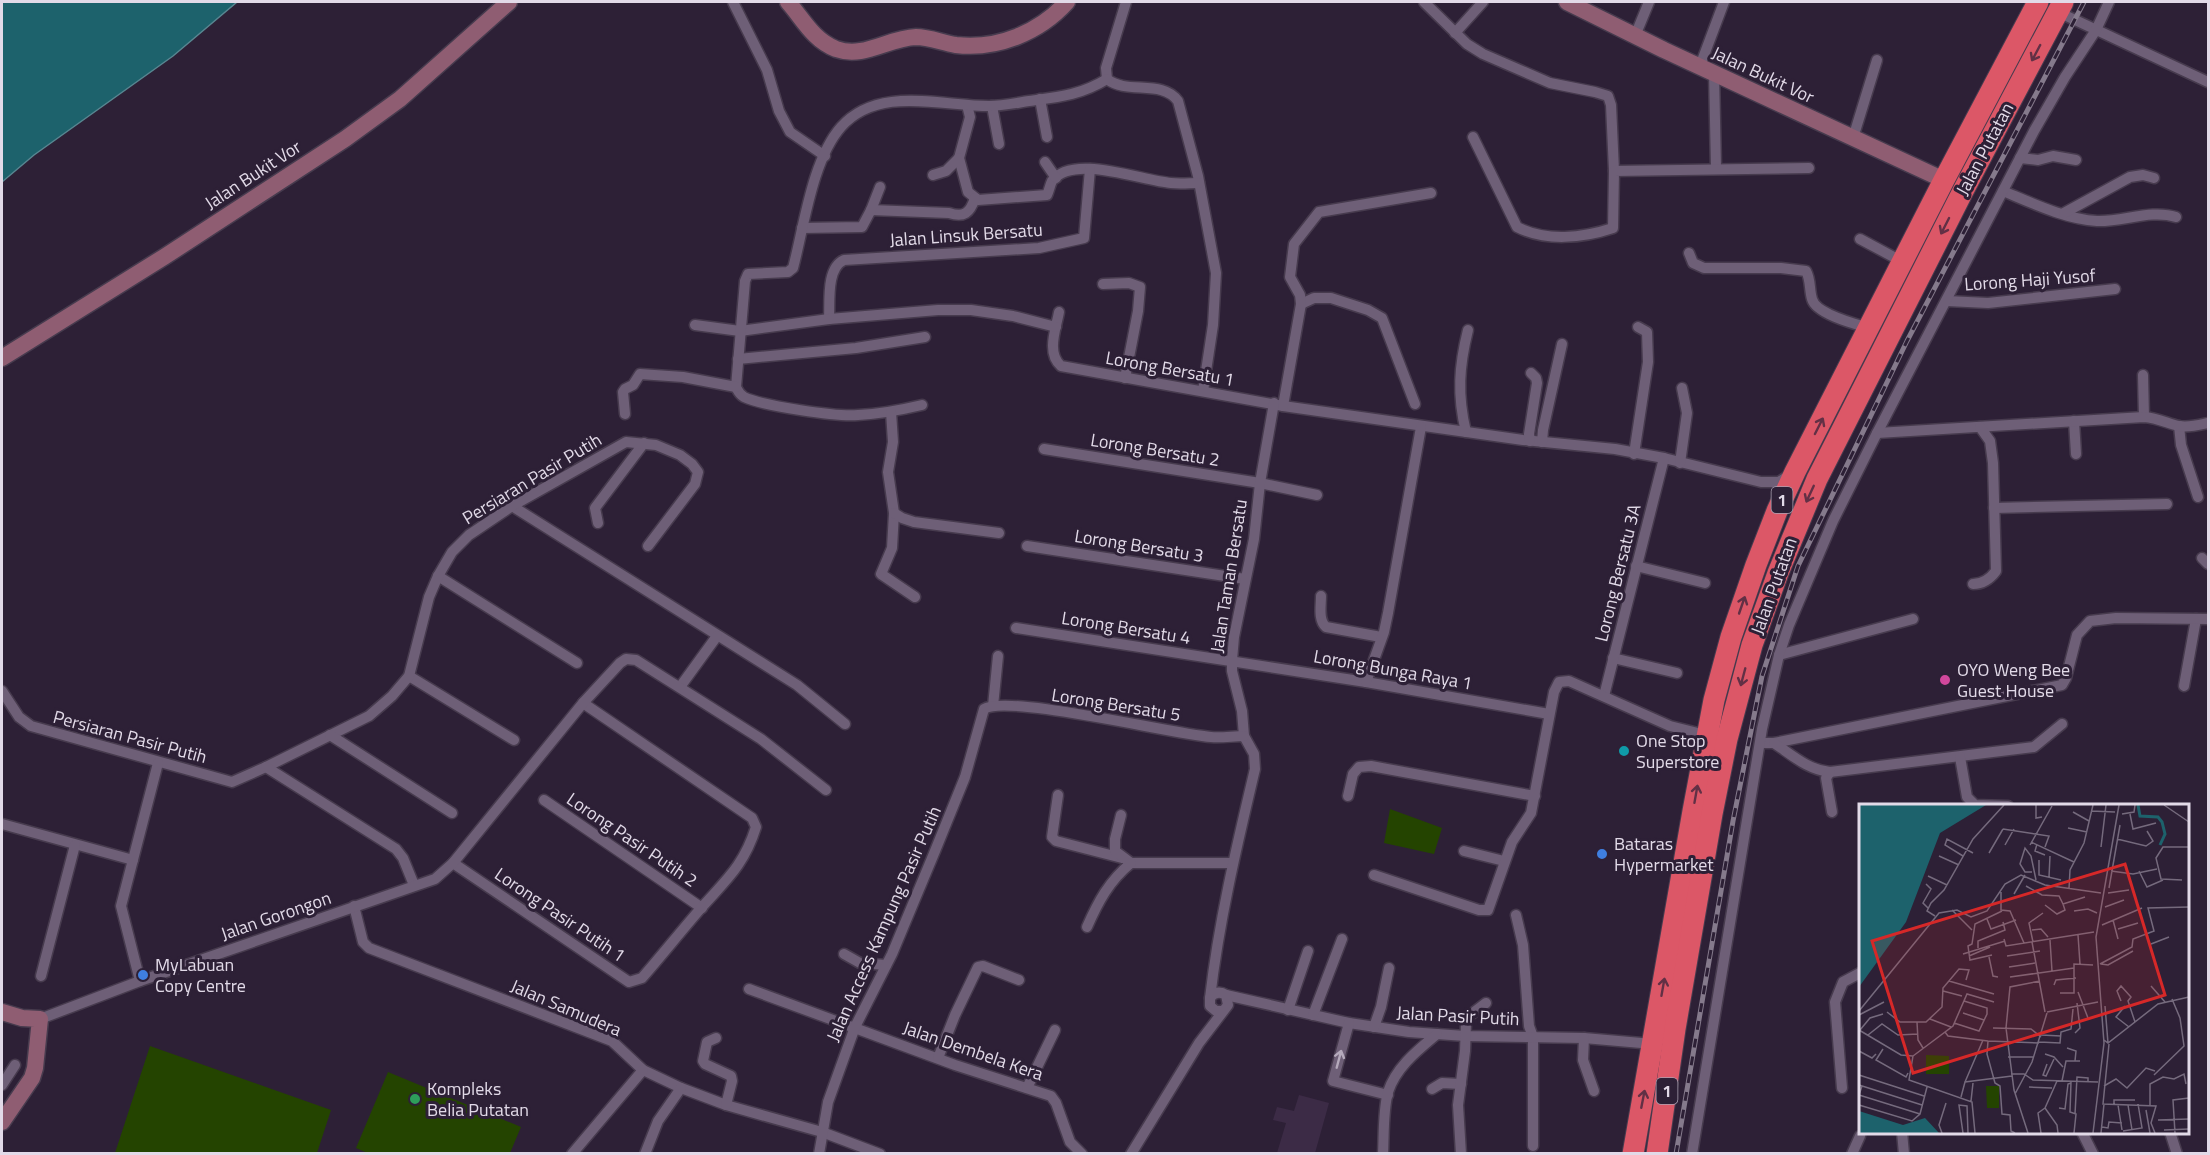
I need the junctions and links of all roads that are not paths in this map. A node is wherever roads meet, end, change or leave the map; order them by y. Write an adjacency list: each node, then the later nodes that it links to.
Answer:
1 (509, 2): 68 (street, Jalan Bukit Vor)
2 (734, 2): 28 (street)
3 (788, 2): 4 (street)
4 (1067, 2)
5 (1126, 2): 19 (street)
6 (1424, 2): 15 (street)
7 (1483, 2): 15 (street)
8 (1567, 2): 16 (street, Jalan Bukit Vor)
9 (1649, 2): 16 (street)
10 (1724, 2): 18 (street)
11 (2038, 2): 41 (highway, Jalan Putatan / 1)
12 (2109, 2): 14 (street)
13 (2061, 7): 14 (street); 46 (highway, Jalan Putatan / 1, one-way to 46)
14 (2096, 30): 20 (street); 30 (street)
15 (1455, 33): 36 (street)
16 (1635, 36): 18 (street, Jalan Bukit Vor)
17 (1877, 60): 26 (street)
18 (1707, 70): 26 (street, Jalan Bukit Vor); 33 (street)
19 (1107, 79): 21 (street); 40 (street)
20 (2208, 82)
21 (1040, 99): 23 (street); 25 (street)
22 (967, 105): 23 (street); 28 (street); 29 (street)
23 (992, 106): 27 (street)
24 (1473, 136): 36 (street)
25 (1047, 137)
26 (1853, 138): 41 (street, Jalan Bukit Vor)
27 (999, 144)
28 (825, 156): 50 (street)
29 (959, 158): 37 (street); 45 (street)
30 (2020, 158): 31 (street); 43 (street)
31 (2076, 160)
32 (1045, 162): 38 (street)
33 (1716, 168): 34 (street); 36 (street)
34 (1809, 168)
35 (1090, 169): 38 (street); 40 (street); 59 (street, Jalan Linsuk Bersatu)
36 (1614, 171)
37 (933, 175)
38 (1056, 178): 45 (street)
39 (2154, 178): 48 (street)
40 (1199, 183): 75 (street)
41 (1942, 185): 46 (highway); 53 (highway, Jalan Putatan / 1)
42 (880, 187): 47 (street)
43 (2003, 191): 48 (street); 56 (street)
44 (1431, 193): 57 (street)
45 (975, 198): 47 (street)
46 (1959, 198): 113 (highway, Jalan Putatan / 1, one-way to 113)
47 (871, 210): 50 (street)
48 (2064, 213): 49 (street)
49 (2176, 217)
50 (802, 228): 65 (street)
51 (1860, 239): 53 (street)
52 (1689, 253): 63 (street)
53 (1903, 262): 63 (highway, Jalan Putatan / 1)
54 (1103, 284): 72 (street)
55 (2115, 290): 56 (street, Lorong Haji Yusof)
56 (1947, 301): 88 (street)
57 (1301, 304): 76 (street); 78 (street, Jalan Taman Bersatu)
58 (1059, 312): 61 (street)
59 (829, 319): 61 (street); 65 (street)
60 (695, 325): 65 (street)
61 (1056, 327): 72 (street, Lorong Bersatu 1)
62 (1638, 327): 93 (street)
63 (1869, 328): 97 (highway, Jalan Putatan / 1, one-way to 63)
64 (1468, 330): 87 (street)
65 (740, 331): 69 (street)
66 (925, 337): 69 (street)
67 (1562, 344): 90 (street)
68 (2, 358)
69 (738, 359): 73 (street)
70 (1531, 373): 89 (street)
71 (2143, 375): 81 (street)
72 (1125, 378): 75 (street, Lorong Bersatu 1)
73 (736, 387): 79 (street); 80 (street)
74 (1682, 387): 96 (street)
75 (1203, 391): 78 (street, Lorong Bersatu 1)
76 (1415, 404)
77 (922, 405): 79 (street)
78 (1278, 405): 85 (street, Lorong Bersatu 1); 99 (street, Jalan Taman Bersatu)
79 (891, 412): 106 (street)
80 (625, 414)
81 (2144, 417): 82 (street); 84 (street)
82 (2074, 421): 86 (street); 94 (street)
83 (2208, 423): 84 (street)
84 (2179, 426): 101 (street)
85 (1421, 427): 87 (street, Lorong Bersatu 1); 125 (street)
86 (1980, 427): 88 (street); 104 (street)
87 (1466, 432): 89 (street, Lorong Bersatu 1)
88 (1877, 434): 126 (street)
89 (1530, 441): 90 (street, Lorong Bersatu 1)
90 (1542, 442): 93 (street, Lorong Bersatu 1)
91 (644, 443): 103 (street, Persiaran Pasir Putih); 107 (street); 109 (street, Persiaran Pasir Putih)
92 (1044, 449): 99 (street, Lorong Bersatu 2)
93 (1634, 454): 95 (street, Lorong Bersatu 1)
94 (2076, 454)
95 (1664, 458): 96 (street, Lorong Bersatu 1); 112 (street, Lorong Bersatu 3A)
96 (1680, 463): 98 (street, Lorong Bersatu 1)
97 (1795, 472): 98 (street); 105 (highway, Jalan Putatan / 1)
98 (1761, 482): 105 (street)
99 (1260, 483): 100 (street, Lorong Bersatu 2); 115 (street, Jalan Taman Bersatu)
100 (1317, 495)
101 (2198, 497)
102 (2167, 504): 104 (street)
103 (512, 506): 114 (street, Persiaran Pasir Putih); 124 (street)
104 (1994, 508): 117 (street)
105 (1777, 511): 111 (highway, Jalan Putatan / 1)
106 (894, 513): 108 (street); 119 (street)
107 (598, 523)
108 (999, 533)
109 (648, 546)
110 (1027, 546): 115 (street, Lorong Bersatu 3)
111 (1756, 565): 113 (highway); 144 (highway, Jalan Putatan / 1, one-way to 111)
112 (1636, 566): 116 (street); 128 (street, Lorong Bersatu 3A)
113 (1778, 573): 199 (highway, Jalan Putatan / 1, one-way to 199)
114 (438, 576): 130 (street); 132 (street, Persiaran Pasir Putih)
115 (1245, 579): 129 (street, Jalan Taman Bersatu)
116 (1705, 583)
117 (1973, 585)
118 (1321, 596): 125 (street)
119 (915, 597)
120 (1913, 619): 126 (street)
121 (2196, 619): 122 (street); 134 (street); 148 (street)
122 (2208, 619)
123 (1016, 628): 129 (street, Lorong Bersatu 4)
124 (717, 636): 135 (street); 141 (street)
125 (1382, 637): 133 (street)
126 (1779, 655): 147 (street)
127 (998, 656): 139 (street, Jalan Access Kampung Pasir Putih)
128 (1613, 657): 131 (street); 137 (street, Lorong Bersatu 3A)
129 (1232, 660): 133 (street, Lorong Bunga Raya 1); 145 (street, Jalan Taman Bersatu)
130 (578, 663)
131 (1677, 673)
132 (409, 676): 143 (street, Persiaran Pasir Putih); 146 (street)
133 (1366, 682): 140 (street, Lorong Bunga Raya 1)
134 (2184, 686)
135 (680, 687): 138 (street, Jalan Gorongon); 153 (street)
136 (2, 691): 150 (street, Persiaran Pasir Putih)
137 (1604, 696): 140 (street); 144 (street)
138 (583, 703): 168 (street, Jalan Gorongon); 173 (street, Lorong Pasir Putih 1)
139 (989, 708): 145 (street, Lorong Bersatu 5); 180 (street, Jalan Access Kampung Pasir Putih)
140 (1549, 714): 156 (street)
141 (845, 724)
142 (2062, 724): 149 (street)
143 (330, 735): 151 (street, Persiaran Pasir Putih); 159 (street)
144 (1706, 735): 208 (highway, Jalan Putatan / 1, one-way to 144)
145 (1244, 736): 169 (street, Jalan Taman Bersatu)
146 (514, 740)
147 (1761, 743): 148 (street); 239 (street)
148 (1774, 743): 152 (street)
149 (1960, 757): 152 (street); 158 (street)
150 (158, 762): 151 (street, Persiaran Pasir Putih); 165 (street)
151 (266, 767): 171 (street)
152 (1830, 772): 160 (street)
153 (826, 790)
154 (1058, 795): 166 (street)
155 (1348, 796): 156 (street)
156 (1535, 796): 167 (street)
157 (544, 800): 173 (street, Lorong Pasir Putih 2)
158 (1974, 804)
159 (452, 813)
160 (1832, 813)
161 (1120, 815): 166 (street)
162 (2, 824): 163 (street)
163 (75, 845): 165 (street); 183 (street)
164 (1464, 851): 167 (street)
165 (133, 860): 185 (street)
166 (1127, 860): 169 (street); 175 (street)
167 (1504, 861): 170 (street)
168 (453, 862): 171 (street, Jalan Gorongon); 173 (street, Lorong Pasir Putih 1)
169 (1232, 863): 179 (street, Jalan Taman Bersatu)
170 (1374, 875)
171 (414, 885): 172 (street, Jalan Gorongon)
172 (354, 906): 185 (street, Jalan Gorongon); 212 (street, Jalan Samudera)
173 (702, 908)
174 (1516, 915): 204 (street)
175 (1086, 927)
176 (1342, 939): 194 (street)
177 (1308, 951): 192 (street)
178 (844, 954): 180 (street)
179 (1213, 962): 187 (street, Jalan Taman Bersatu); 188 (street, Jalan Taman Bersatu)
180 (886, 965): 197 (street, Jalan Access Kampung Pasir Putih)
181 (1389, 968): 198 (street)
182 (1859, 974): 217 (street)
183 (41, 976)
184 (1019, 980): 210 (street)
185 (140, 981): 195 (street, Jalan Gorongon)
186 (749, 989): 197 (street, Jalan Dembela Kera)
187 (1224, 994): 188 (street); 190 (street, Jalan Pasir Putih); 191 (street)
188 (1210, 1002): 191 (street); 207 (street, Jalan Taman Bersatu)
189 (1486, 1003): 203 (street)
190 (1264, 1005): 191 (street, Jalan Pasir Putih); 192 (street, Jalan Pasir Putih)
191 (1225, 1009): 207 (street)
192 (1288, 1010): 194 (street, Jalan Pasir Putih)
193 (2, 1012): 195 (street)
194 (1313, 1015): 196 (street, Jalan Pasir Putih)
195 (40, 1019): 222 (street)
196 (1348, 1023): 198 (street, Jalan Pasir Putih); 220 (street, one-way to 196)
197 (855, 1027): 210 (street, Jalan Dembela Kera); 223 (street, Jalan Access Kampung Pasir Putih)
198 (1374, 1027): 201 (street, Jalan Pasir Putih)
199 (1675, 1029): 208 (highway); 229 (highway, Jalan Putatan / 1)
200 (1054, 1030): 216 (street)
201 (1409, 1032): 202 (street, Jalan Pasir Putih); 209 (street)
202 (1437, 1034): 203 (street, Jalan Pasir Putih); 209 (street)
203 (1465, 1036): 204 (street, Jalan Pasir Putih); 213 (street)
204 (1533, 1037): 206 (street, Jalan Pasir Putih); 230 (street)
205 (716, 1038): 221 (street)
206 (1584, 1038): 208 (street, Jalan Pasir Putih); 219 (street)
207 (1199, 1043): 236 (street)
208 (1653, 1044): 228 (highway, Jalan Putatan / 1, one-way to 208)
209 (1415, 1053): 220 (street)
210 (939, 1058): 216 (street, Jalan Dembela Kera)
211 (15, 1065): 214 (street)
212 (643, 1070): 215 (street, Jalan Samudera); 231 (street)
213 (1461, 1084): 218 (street); 238 (street)
214 (2, 1085)
215 (681, 1088): 221 (street, Jalan Samudera); 232 (street)
216 (1027, 1088): 235 (street, Jalan Dembela Kera)
217 (1842, 1088)
218 (1432, 1089)
219 (1594, 1091)
220 (1388, 1095): 237 (street)
221 (726, 1105): 223 (street, Jalan Samudera)
222 (2, 1122)
223 (822, 1132): 233 (street, Jalan Access Kampung Pasir Putih); 234 (street, Jalan Samudera)
224 (1902, 1134): 241 (street)
225 (2083, 1134): 242 (street)
226 (2171, 1134): 243 (street)
227 (1860, 1136): 240 (street)
228 (1635, 1143): 229 (highway)
229 (1658, 1145)
230 (1533, 1146)
231 (572, 1154)
232 (645, 1154)
233 (819, 1154)
234 (880, 1154)
235 (1082, 1154)
236 (1131, 1154)
237 (1383, 1154)
238 (1461, 1154)
239 (1692, 1154)
240 (1852, 1154)
241 (1904, 1154)
242 (2093, 1154)
243 (2177, 1154)

